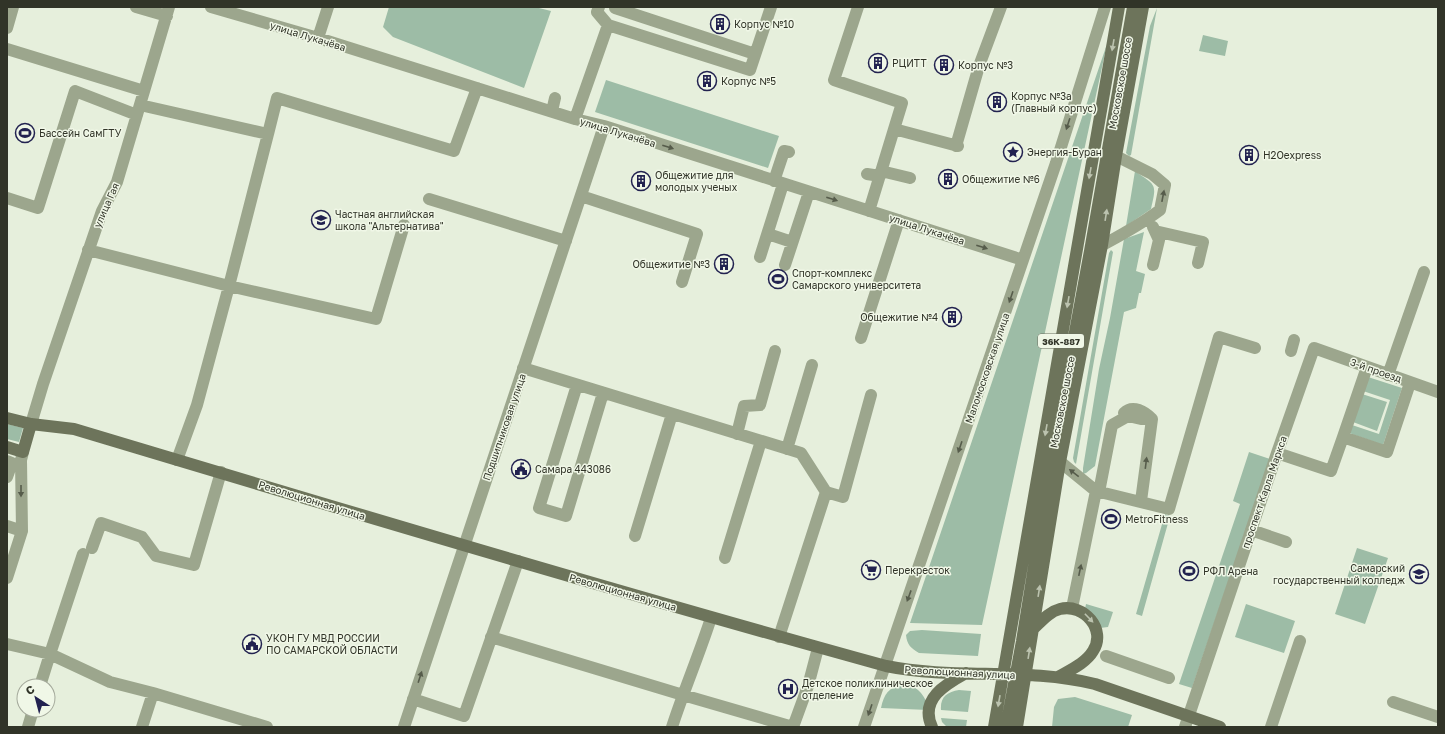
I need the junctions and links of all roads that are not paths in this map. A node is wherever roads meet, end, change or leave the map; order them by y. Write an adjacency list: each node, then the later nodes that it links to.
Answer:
1 (13, 7): 16 (street)
2 (136, 7): 14 (street)
3 (211, 7): 17 (street, улица Лукачёва)
4 (328, 7): 17 (street)
5 (599, 7): 15 (street)
6 (771, 7): 19 (street)
7 (858, 7): 27 (street)
8 (1001, 7): 27 (street)
9 (1105, 7): 51 (street, Маломосковская улица, one-way to 51)
10 (1120, 7): 111 (main road, Московское шоссе / 36К-887, one-way to 111)
11 (1133, 7): 30 (main road, Московское шоссе / 36К-887)
12 (1143, 7): 30 (main road, Московское шоссе / 36К-887)
13 (615, 8): 19 (street)
14 (168, 12): 21 (street, улица Гая)
15 (608, 25): 19 (street); 25 (street)
16 (7, 28)
17 (318, 38): 20 (street, улица Лукачёва)
18 (7, 49): 21 (street)
19 (755, 54)
20 (477, 88): 24 (street, улица Лукачёва); 28 (street)
21 (144, 91): 23 (street, улица Гая)
22 (555, 98): 24 (street)
23 (139, 110): 28 (street); 37 (street); 48 (street, улица Гая)
24 (552, 111): 25 (street, улица Лукачёва)
25 (575, 118): 26 (street, улица Лукачёва)
26 (604, 126): 34 (street, улица Лукачёва, one-way to 34); 36 (street, Подшипниковая улица)
27 (894, 129): 32 (street)
28 (268, 134): 57 (street)
29 (789, 152): 34 (street)
30 (1112, 154): 40 (street, one-way to 30); 47 (main road, Московское шоссе / 36К-887, one-way to 30); 49 (main road, Московское шоссе / 36К-887)
31 (867, 174): 32 (street)
32 (880, 174): 33 (street); 39 (street)
33 (910, 178)
34 (779, 182): 35 (street, улица Лукачёва); 44 (street)
35 (808, 192): 39 (street, улица Лукачёва, one-way to 39); 46 (street)
36 (581, 196): 45 (street, Подшипниковая улица); 56 (street)
37 (7, 198)
38 (429, 199): 45 (street)
39 (869, 211): 41 (street, улица Лукачёва)
40 (1149, 219): 43 (street); 47 (street)
41 (899, 220): 51 (street, улица Лукачёва, one-way to 51); 58 (street)
42 (404, 225): 57 (street)
43 (1155, 231): 52 (street); 54 (street)
44 (768, 234): 46 (street); 50 (street)
45 (566, 241): 63 (street, Подшипниковая улица)
46 (792, 242): 53 (street)
47 (1102, 245): 49 (street); 81 (main road, Московское шоссе / 36К-887)
48 (88, 250): 57 (street); 73 (street, улица Гая)
49 (1090, 251): 81 (main road, Московское шоссе / 36К-887)
50 (760, 257)
51 (1023, 260): 109 (street, Маломосковская улица, one-way to 109)
52 (1198, 263)
53 (785, 265)
54 (1153, 265)
55 (1424, 272): 65 (street)
56 (682, 282)
57 (229, 286): 82 (street)
58 (861, 338)
59 (1255, 348): 88 (street)
60 (1314, 348): 64 (street, 3-й проезд); 80 (street, проспект Карла Маркса)
61 (775, 351): 74 (street)
62 (812, 365): 78 (street)
63 (523, 368): 67 (street); 94 (street, Подшипниковая улица)
64 (1367, 368): 65 (street, 3-й проезд); 75 (street)
65 (1388, 375): 66 (street, 3-й проезд)
66 (1410, 382): 68 (street, 3-й проезд); 75 (street)
67 (577, 385): 69 (street); 69 (street)
68 (1438, 392)
69 (604, 393): 71 (street)
70 (871, 395): 87 (street)
71 (672, 414): 74 (street); 92 (street)
72 (7, 418): 73 (main road, Революционная улица)
73 (31, 424): 79 (main road); 82 (main road, Революционная улица)
74 (737, 434): 76 (street)
75 (1343, 437): 80 (street)
76 (761, 441): 78 (street); 95 (street)
77 (7, 447): 79 (main road)
78 (787, 449): 87 (street)
79 (23, 452): 91 (street, one-way to 91)
80 (1277, 453): 90 (street, проспект Карла Маркса)
81 (1056, 459): 86 (street, one-way to 81); 100 (main road, Московское шоссе / 36К-887, one-way to 81); 103 (main road, Московское шоссе / 36К-887)
82 (177, 460): 84 (main road, Революционная улица)
83 (7, 462): 85 (street)
84 (221, 472): 94 (main road, Революционная улица); 107 (street)
85 (7, 478)
86 (1097, 491): 88 (street); 88 (street, one-way to 86); 98 (street, one-way to 86)
87 (826, 492): 102 (street)
88 (1141, 501)
89 (7, 526): 91 (street)
90 (1252, 530): 93 (street); 121 (street, проспект Карла Маркса)
91 (22, 531): 97 (street)
92 (635, 536)
93 (1286, 542)
94 (464, 546): 96 (main road, Революционная улица); 118 (street, Подшипниковая улица, one-way to 94)
95 (725, 558)
96 (518, 561): 99 (main road, Революционная улица); 101 (street)
97 (7, 578)
98 (1072, 608): 100 (main road); 113 (main road, one-way to 113)
99 (711, 618): 102 (main road, Революционная улица); 117 (street)
100 (1033, 630): 103 (main road); 112 (main road, Московское шоссе / 36К-887, one-way to 100)
101 (491, 637): 117 (street); 118 (street)
102 (780, 637): 106 (main road, Революционная улица)
103 (1022, 641): 112 (main road, Московское шоссе / 36К-887)
104 (1300, 641): 133 (street)
105 (7, 644): 107 (street)
106 (818, 648): 109 (main road, Революционная улица); 128 (street)
107 (50, 654): 114 (street); 116 (street)
108 (1106, 656): 115 (street)
109 (886, 666): 110 (main road, Революционная улица); 129 (street, Маломосковская улица, one-way to 129)
110 (966, 674): 111 (main road, Революционная улица); 130 (main road)
111 (1003, 674): 112 (main road, Революционная улица); 123 (main road, Московское шоссе / 36К-887, one-way to 123)
112 (1021, 675): 113 (main road, Революционная улица); 123 (main road, Московское шоссе / 36К-887); 131 (main road, Московское шоссе / 36К-887)
113 (1058, 677): 121 (main road, Революционная улица)
114 (42, 678)
115 (1169, 678)
116 (153, 693): 122 (street); 124 (street)
117 (683, 695): 127 (street); 128 (street)
118 (413, 699): 126 (street, Подшипниковая улица)
119 (1393, 702): 120 (street)
120 (1438, 717)
121 (1187, 721): 132 (main road, Революционная улица)
122 (242, 723): 125 (street)
123 (996, 726)
124 (142, 727)
125 (267, 727)
126 (404, 727)
127 (672, 727)
128 (793, 727)
129 (864, 727)
130 (932, 727)
131 (1017, 727)
132 (1220, 727)
133 (1271, 727)

